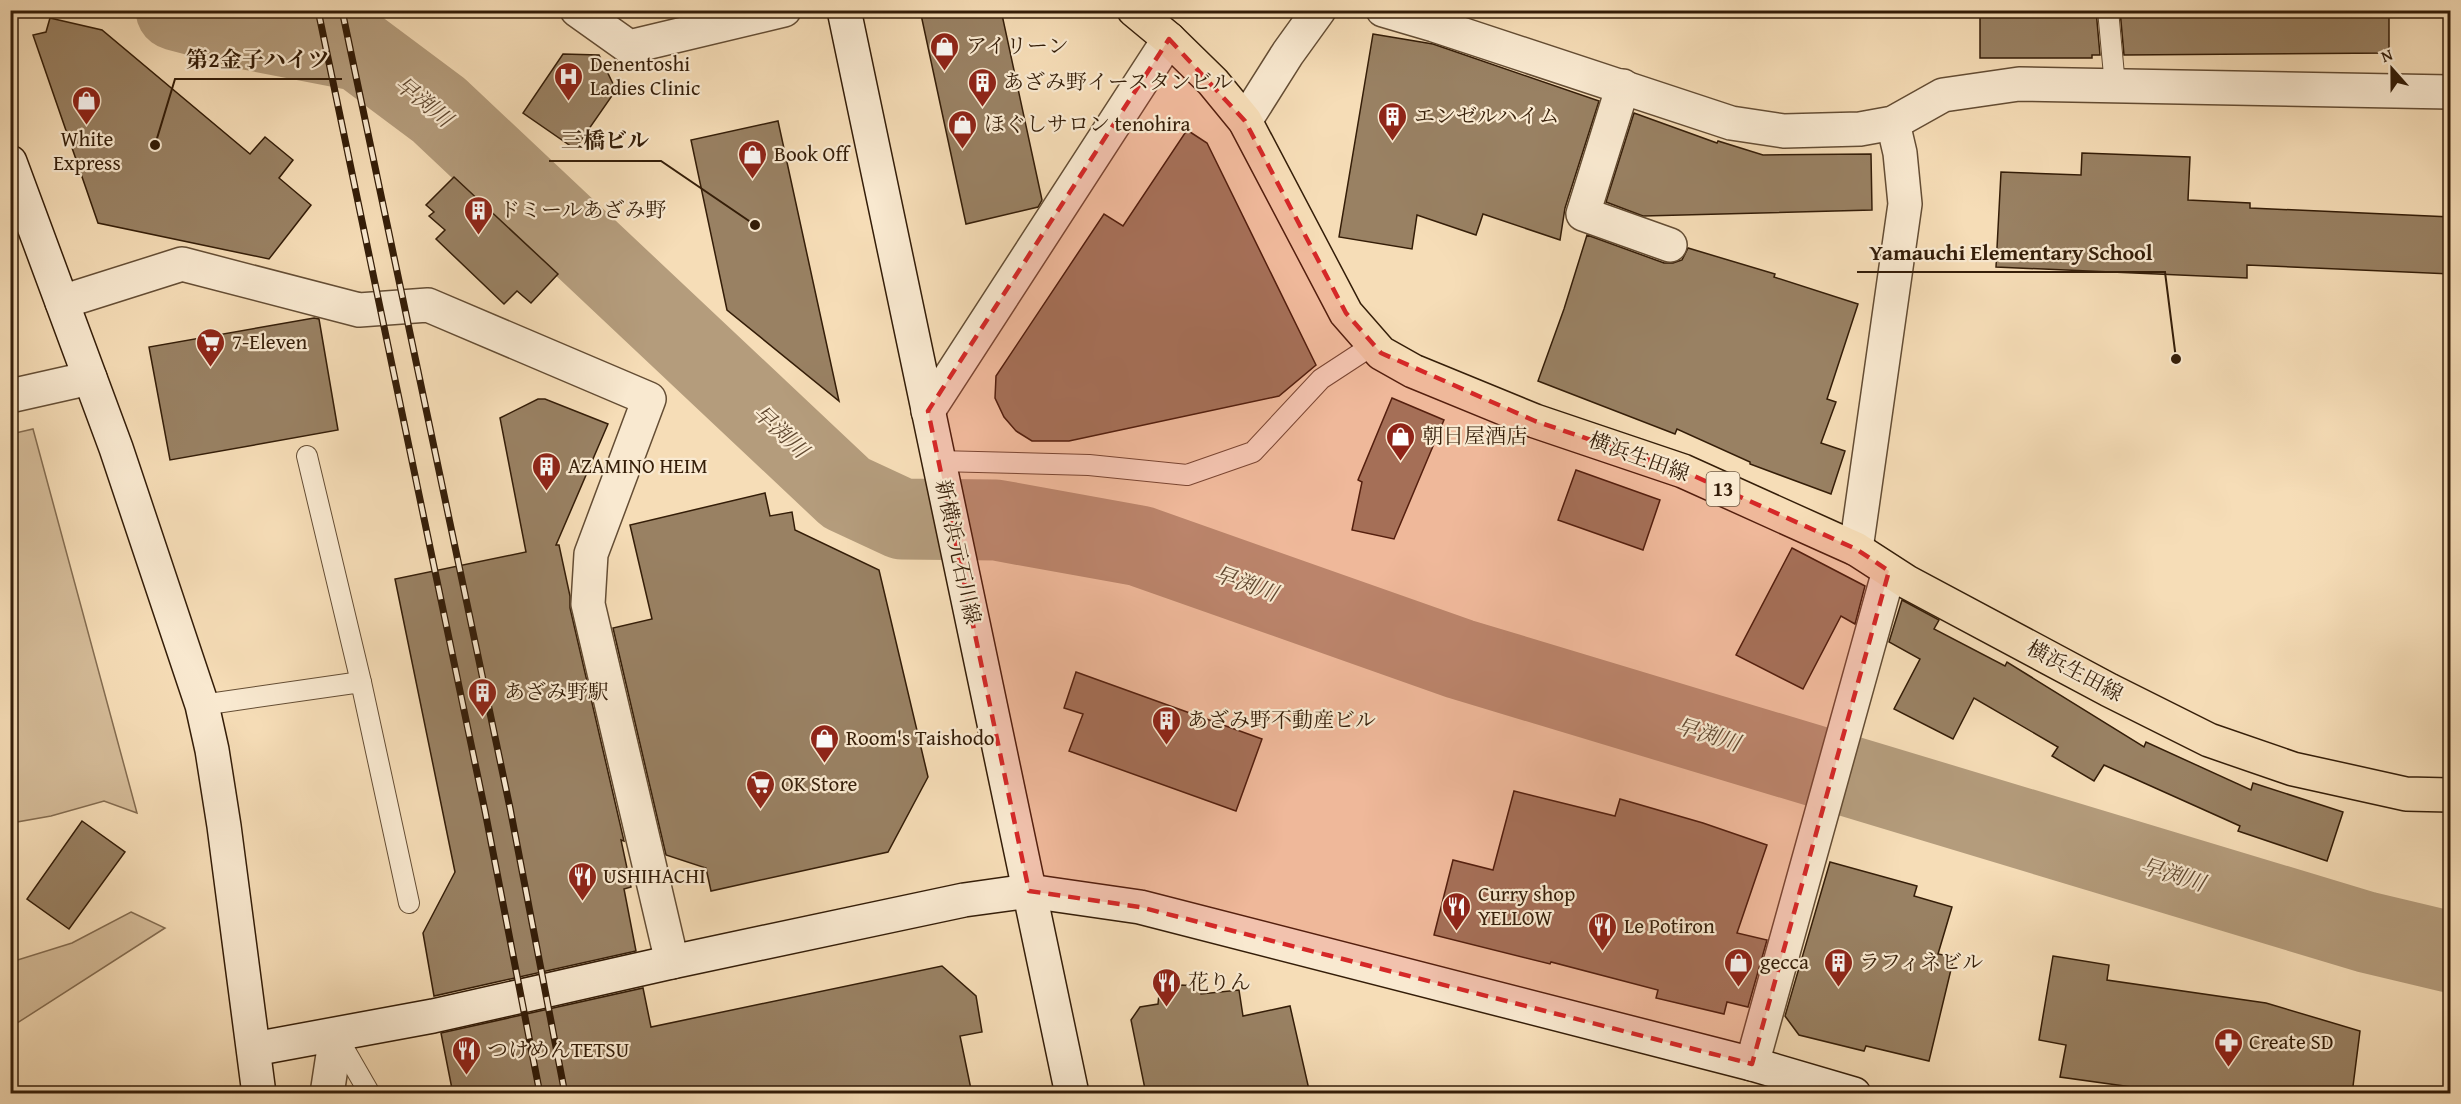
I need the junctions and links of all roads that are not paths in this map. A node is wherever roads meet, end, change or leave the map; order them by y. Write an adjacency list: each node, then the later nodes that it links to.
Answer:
1 (577, 10): 2 (street)
2 (784, 10)
3 (844, 10): 20 (street, 新横浜元石川線)
4 (1134, 10): 8 (main road, 横浜生田線 / 13)
5 (1319, 10): 12 (street)
6 (1383, 10): 10 (street)
7 (2108, 10): 9 (lane)
8 (1169, 39): 12 (main road, 横浜生田線 / 13); 20 (street)
9 (2115, 86): 11 (street); 13 (street)
10 (1623, 87): 13 (street); 15 (street)
11 (2451, 92)
12 (1245, 121): 17 (main road, 横浜生田線 / 13)
13 (1893, 123): 23 (street)
14 (10, 162): 16 (street)
15 (1670, 245)
16 (62, 302): 18 (street); 30 (street)
17 (1374, 345): 22 (lane); 23 (main road, 横浜生田線 / 13)
18 (90, 378): 19 (street); 26 (street)
19 (10, 396)
20 (928, 411): 22 (street, 新横浜元石川線)
21 (307, 456): 25 (lane)
22 (939, 465): 28 (street, 新横浜元石川線)
23 (1856, 549): 24 (main road, 横浜生田線 / 13)
24 (1889, 571): 27 (main road, 横浜生田線 / 13); 33 (street)
25 (361, 682): 26 (lane); 29 (lane)
26 (202, 705): 32 (street)
27 (2451, 795)
28 (1029, 891): 30 (street); 33 (street); 37 (street, 新横浜元石川線)
29 (409, 903)
30 (672, 962): 31 (street)
31 (336, 1035): 32 (street); 35 (street); 36 (lane)
32 (254, 1049): 34 (street)
33 (1752, 1064): 38 (street)
34 (259, 1094)
35 (327, 1094)
36 (370, 1094)
37 (1072, 1094)
38 (1854, 1094)

